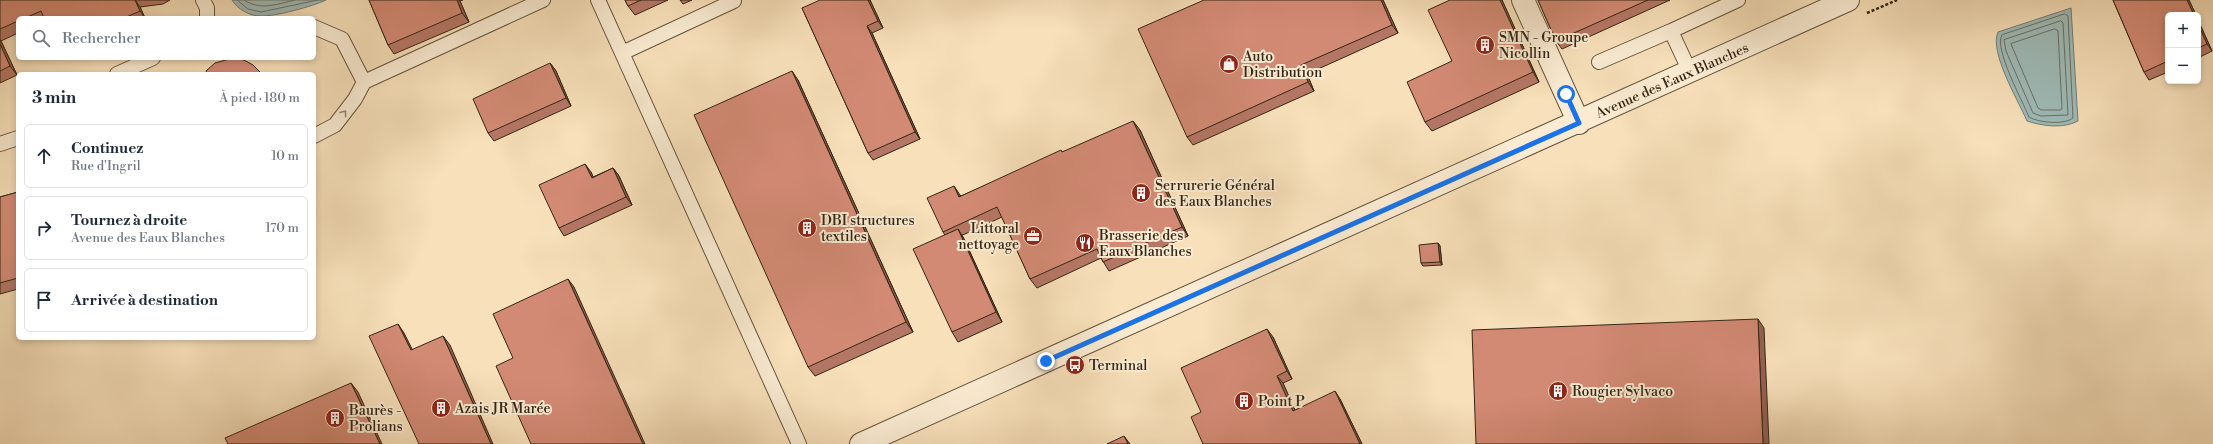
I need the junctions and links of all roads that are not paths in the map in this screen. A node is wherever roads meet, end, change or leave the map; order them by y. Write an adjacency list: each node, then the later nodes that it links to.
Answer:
1 (204, 0): 8 (lane)
2 (543, 0): 16 (lane)
3 (598, 0): 11 (lane)
4 (1523, 0): 17 (street)
5 (1738, 0): 10 (lane)
6 (1848, 0): 15 (street, Avenue des Eaux Blanches)
7 (734, 1): 11 (lane)
8 (207, 16)
9 (316, 28): 16 (lane)
10 (1671, 31): 13 (lane); 15 (lane)
11 (622, 53): 21 (lane)
12 (148, 60): 14 (lane)
13 (1599, 62)
14 (122, 72)
15 (1690, 72): 17 (street, Avenue des Eaux Blanches)
16 (364, 82): 18 (lane, one-way to 16)
17 (1579, 123): 22 (street, Avenue des Eaux Blanches)
18 (316, 135)
19 (16, 139): 20 (lane)
20 (0, 144)
21 (799, 444)
22 (861, 444)

